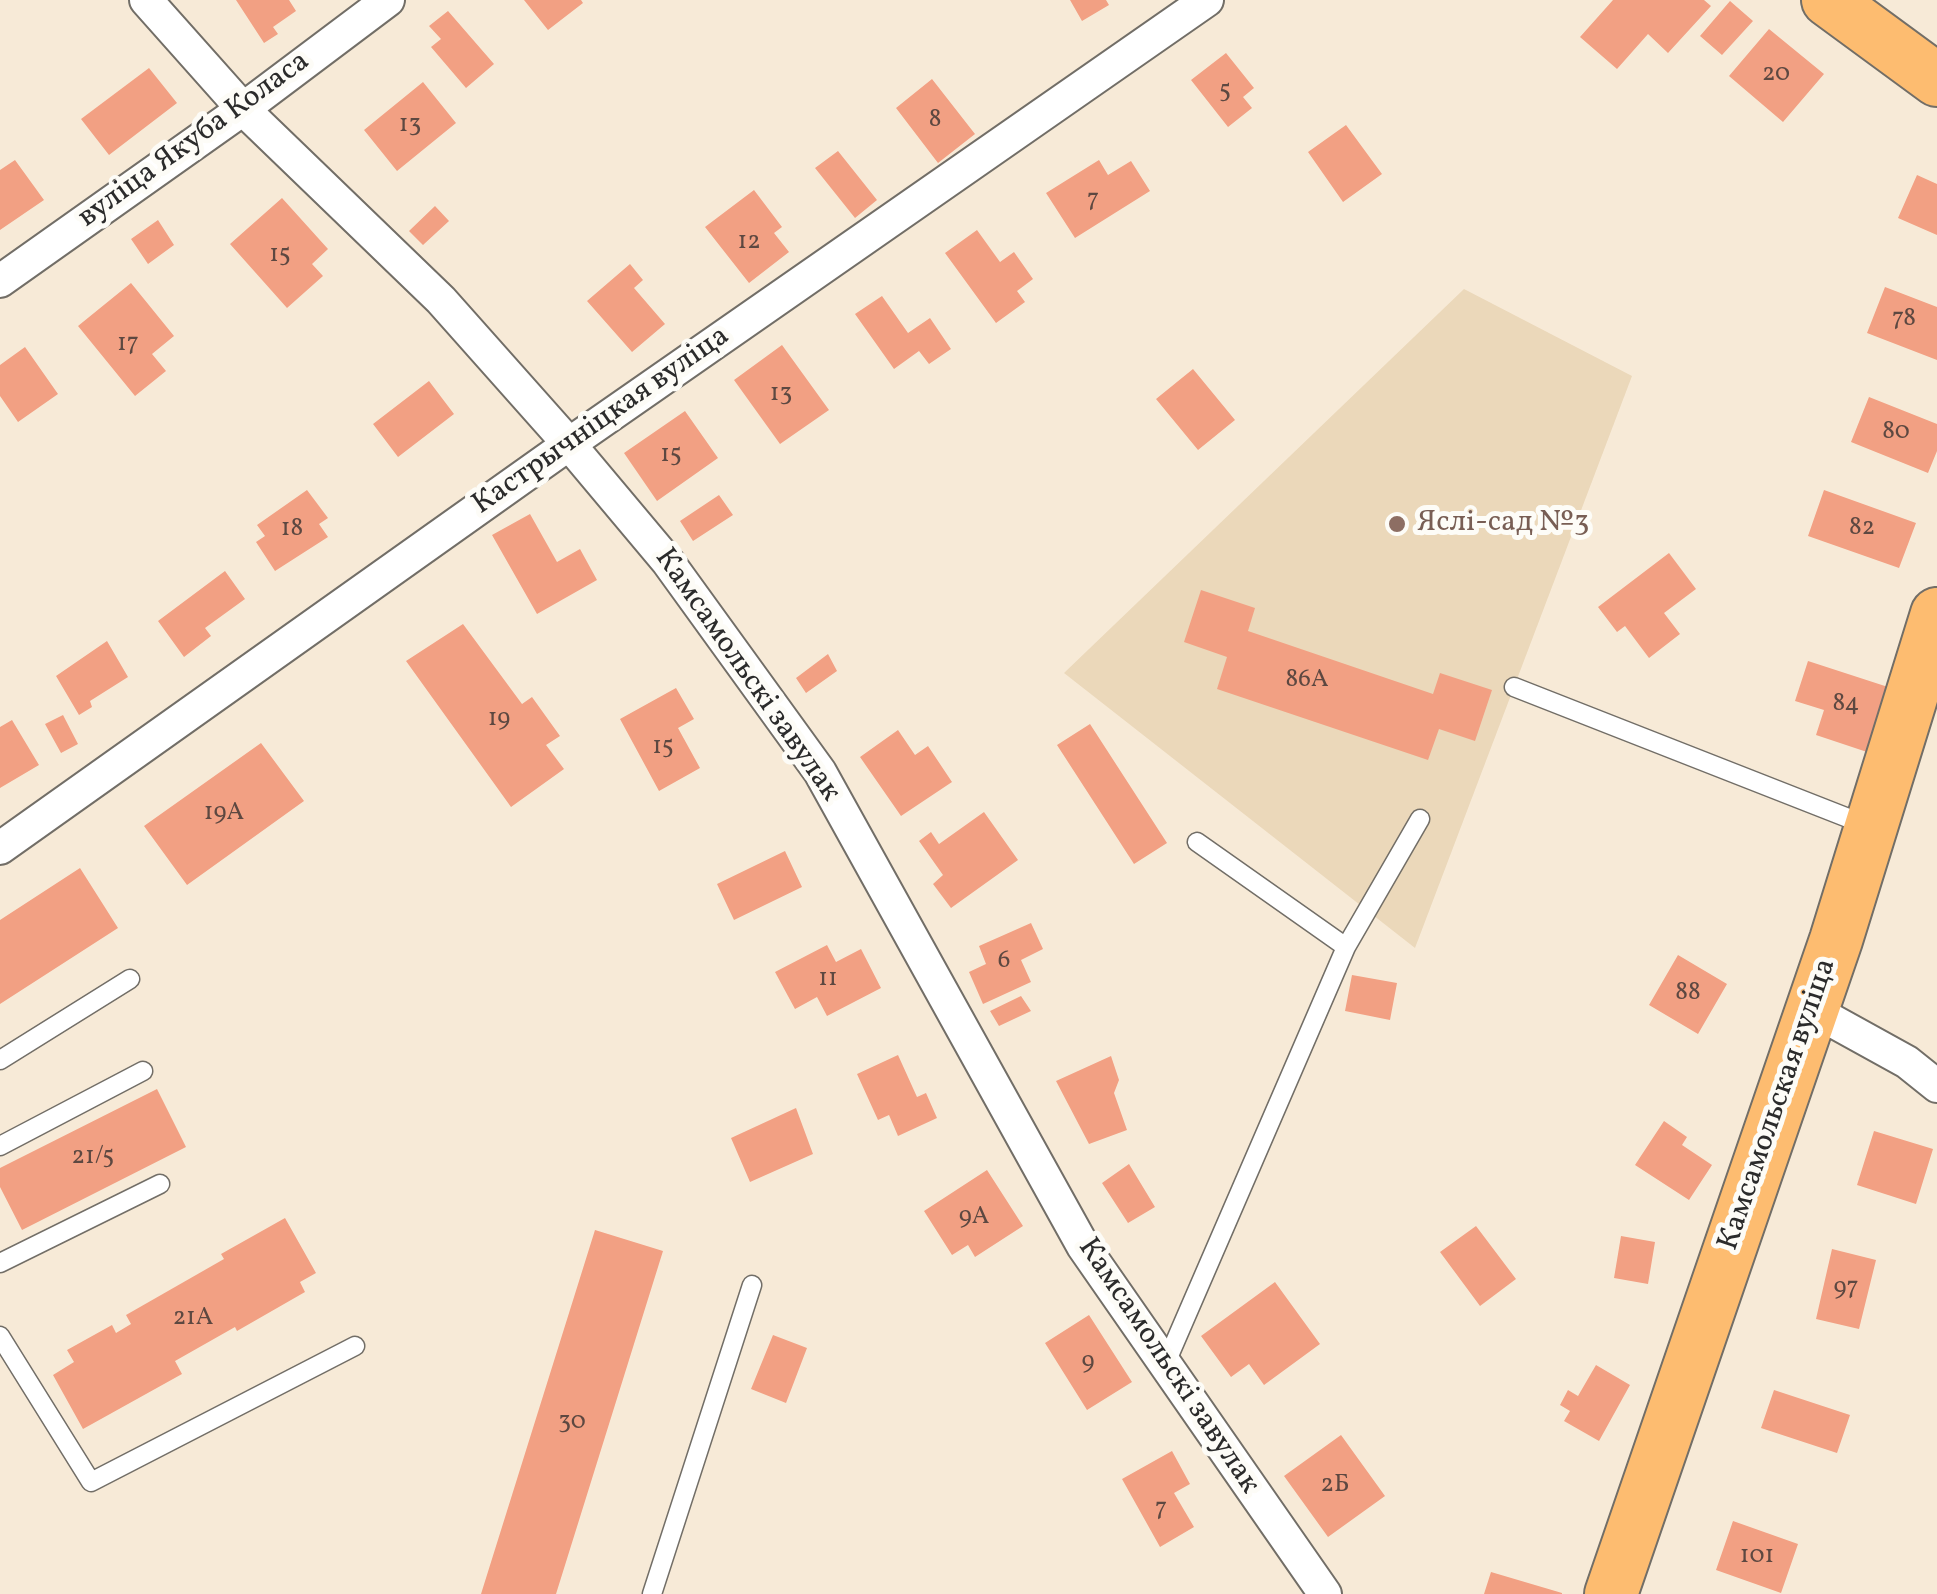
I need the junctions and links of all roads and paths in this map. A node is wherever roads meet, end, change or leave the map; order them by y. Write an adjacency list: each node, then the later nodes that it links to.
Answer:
1 (146, 0): 6 (street, Камсамольскі завулак)
2 (388, 0): 6 (street, вуліца Якуба Коласа)
3 (1206, 0): 8 (street, Кастрычніцкая вуліца)
4 (1828, 0): 5 (main road)
5 (1937, 80)
6 (242, 109): 7 (street, вуліца Якуба Коласа); 8 (street, Камсамольскі завулак)
7 (0, 280)
8 (569, 444): 14 (street, Кастрычніцкая вуліца); 27 (street, Камсамольскі завулак)
9 (1937, 614): 12 (main road, Камсамольская вуліца)
10 (1514, 687): 12 (lane)
11 (1420, 818): 15 (lane)
12 (1871, 827): 17 (main road, Камсамольская вуліца)
13 (1197, 842): 15 (lane)
14 (0, 848)
15 (1346, 948): 27 (lane)
16 (130, 979): 18 (lane)
17 (1811, 1009): 20 (street); 30 (main road, Камсамольская вуліца)
18 (0, 1060)
19 (143, 1072): 21 (lane)
20 (1937, 1086)
21 (0, 1146)
22 (160, 1184): 23 (lane)
23 (0, 1263)
24 (752, 1285): 28 (lane)
25 (0, 1336): 26 (lane)
26 (354, 1346)
27 (1165, 1366): 29 (street, Камсамольскі завулак)
28 (652, 1594)
29 (1325, 1594)
30 (1611, 1594)

